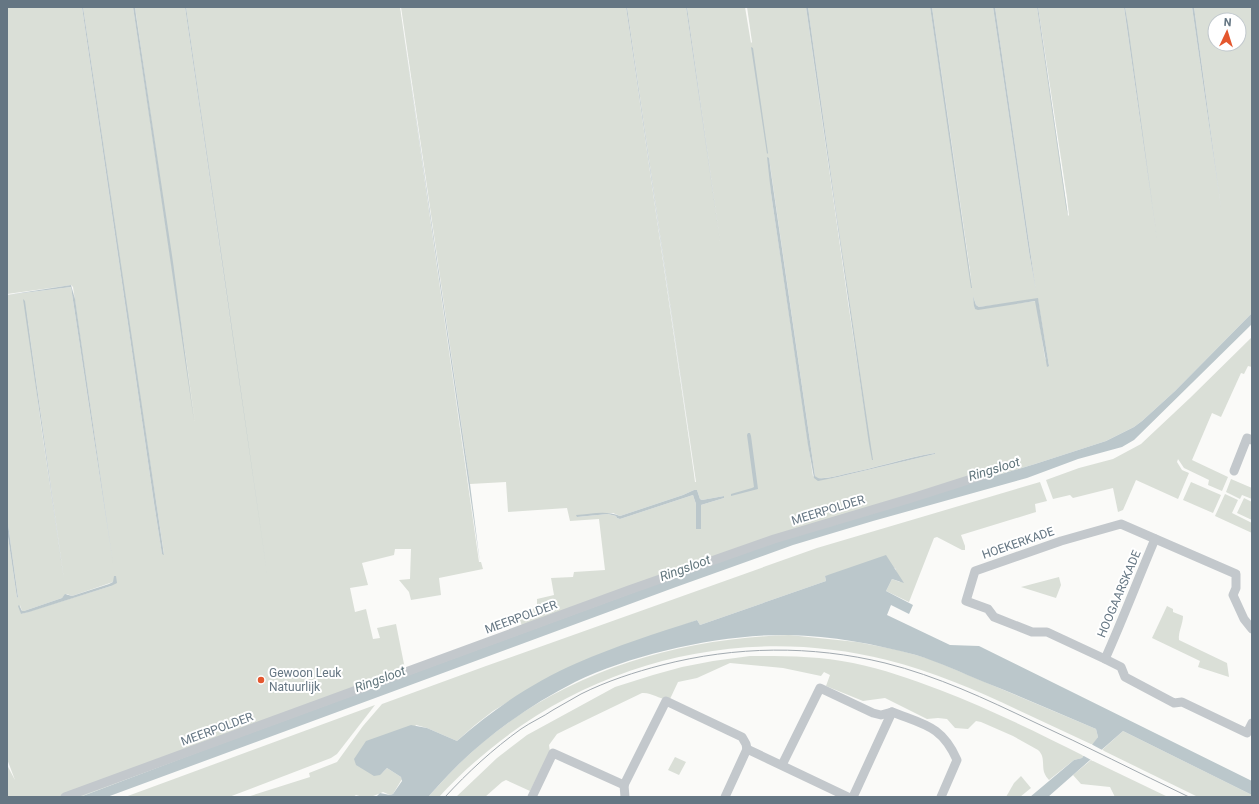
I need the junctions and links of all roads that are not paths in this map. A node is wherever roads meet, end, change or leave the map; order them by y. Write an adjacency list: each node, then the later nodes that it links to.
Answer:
1 (1252, 440): 2 (street)
2 (1234, 471)
3 (990, 473): 12 (street, MEERPOLDER)
4 (1155, 539): 5 (street, HOEKERKADE); 6 (street, HOOGAARSKADE); 6 (street, HOEKERKADE)
5 (1252, 629)
6 (1105, 659): 8 (street, HOEKERKADE)
7 (892, 712): 10 (street); 17 (street); 18 (street)
8 (1252, 723)
9 (747, 749): 10 (street); 11 (street); 15 (street)
10 (782, 765): 16 (street)
11 (624, 785): 13 (street); 14 (street)
12 (65, 797)
13 (532, 797)
14 (625, 797)
15 (725, 797)
16 (848, 797)
17 (853, 797)
18 (941, 797)

